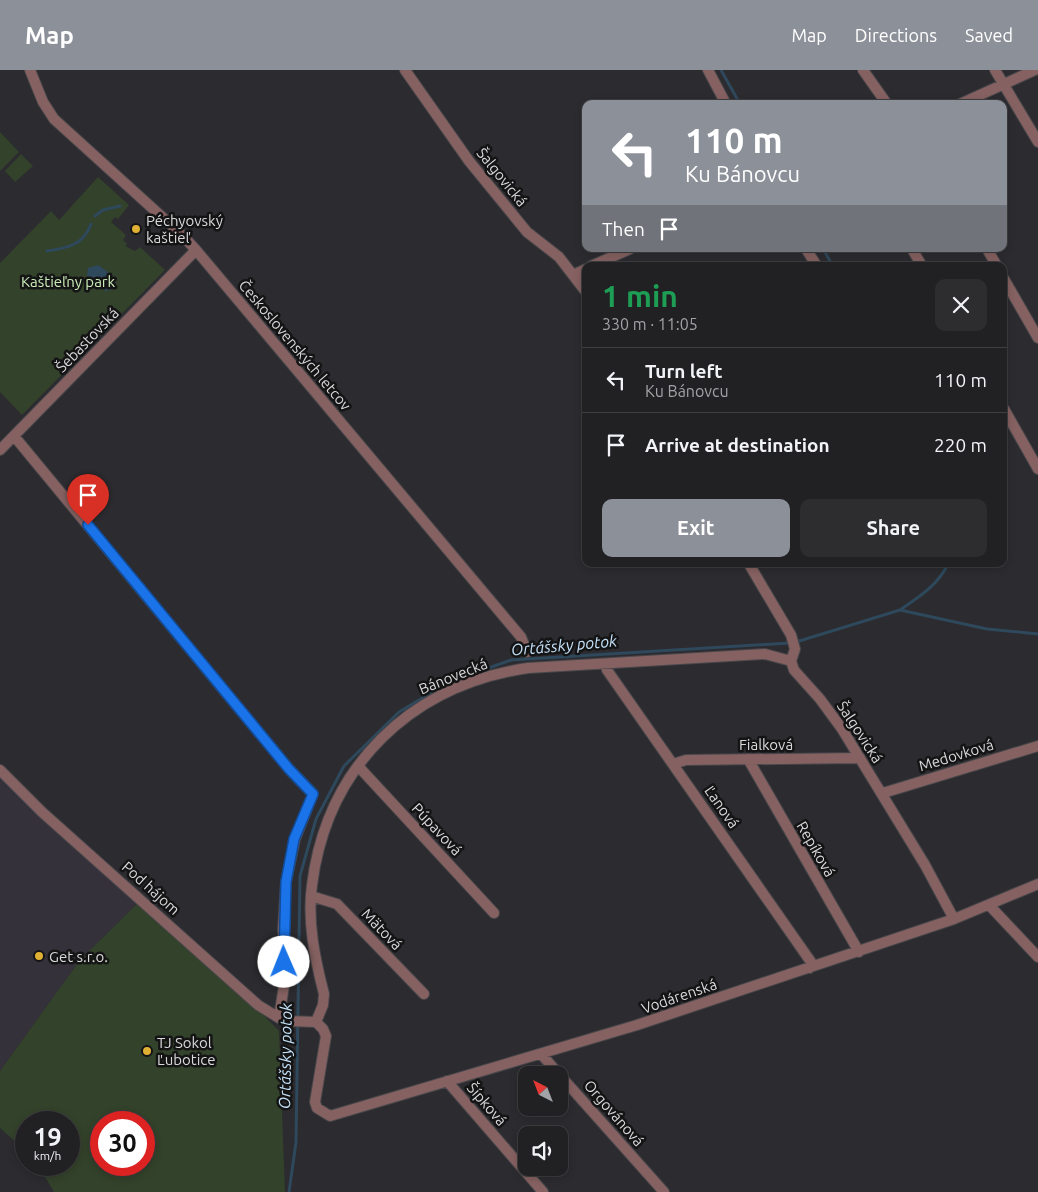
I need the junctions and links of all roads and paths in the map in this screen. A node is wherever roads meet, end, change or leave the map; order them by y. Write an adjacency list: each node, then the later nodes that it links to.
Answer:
1 (30, 70): 12 (street, Československých letcov)
2 (405, 70): 16 (street, Šalgovická)
3 (708, 70): 8 (street)
4 (863, 70): 9 (street)
5 (995, 70): 7 (street)
6 (1034, 70): 7 (street)
7 (1005, 83): 10 (street); 11 (street)
8 (724, 100)
9 (884, 100)
10 (969, 100)
11 (1038, 142)
12 (196, 250): 21 (street, Šebastovská); 25 (street, Československých letcov)
13 (623, 252): 14 (street)
14 (600, 262)
15 (582, 270): 16 (street)
16 (573, 275): 18 (street, Šalgovická)
17 (1007, 284): 19 (street)
18 (582, 287)
19 (1038, 338)
20 (1007, 414): 23 (street)
21 (14, 436): 22 (street, Šebastovská); 44 (street)
22 (0, 450)
23 (1038, 469)
24 (751, 567): 26 (street)
25 (527, 652)
26 (791, 661): 27 (street, Bánovecká); 29 (street, Šalgovická)
27 (606, 664): 31 (street, Ľanová); 32 (street, Bánovecká)
28 (1038, 746): 34 (street, Medovková)
29 (860, 758): 30 (street, Fialková); 34 (street, Šalgovická)
30 (748, 759): 31 (street, Fialková); 40 (street, Repíková)
31 (673, 764): 42 (street, Ľanová)
32 (358, 766): 36 (street, Bánovecká); 38 (street, Púpavová)
33 (0, 770): 44 (street, Pod hájom)
34 (882, 793): 39 (street, Šalgovická)
35 (1038, 884): 37 (street, Vodárenská)
36 (311, 896): 43 (street, Mätová); 45 (street, Bánovecká)
37 (989, 905): 39 (street, Vodárenská); 41 (street)
38 (494, 913)
39 (954, 919): 40 (street, Vodárenská)
40 (859, 952): 42 (street, Vodárenská)
41 (1038, 957)
42 (810, 968): 46 (street, Vodárenská)
43 (424, 994)
44 (284, 1019): 45 (street)
45 (312, 1022): 47 (street, Vodárenská)
46 (541, 1054): 47 (street, Vodárenská); 49 (street, Orgovánová)
47 (447, 1081): 48 (street, Šípková)
48 (543, 1192)
49 (664, 1192)

